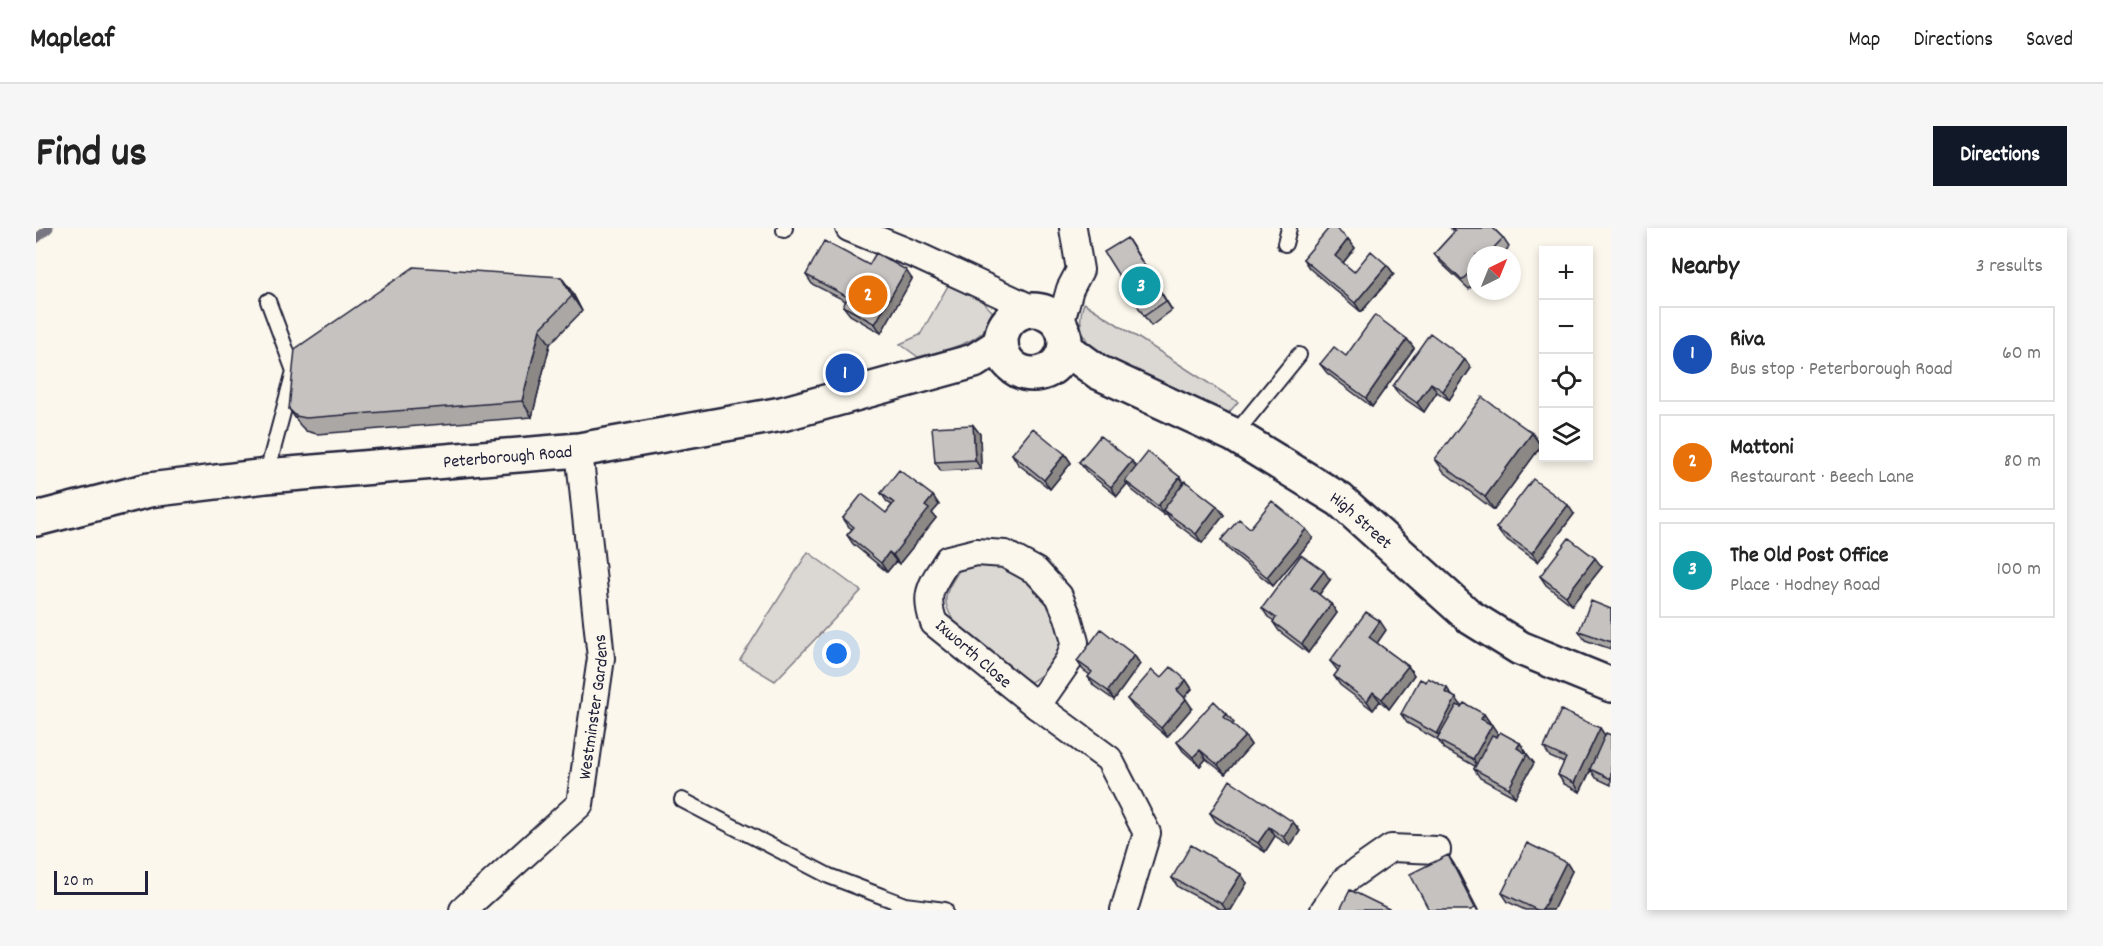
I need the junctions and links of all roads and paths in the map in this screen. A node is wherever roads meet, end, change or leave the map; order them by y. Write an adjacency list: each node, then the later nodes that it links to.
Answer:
1 (849, 228): 6 (street)
2 (1073, 228): 6 (street)
3 (1289, 228): 4 (lane)
4 (1285, 244)
5 (268, 301): 11 (lane)
6 (1039, 323): 8 (street); 8 (street); 9 (street, High Street)
7 (1299, 355): 9 (lane)
8 (995, 356): 10 (street, Peterborough Road)
9 (1234, 435): 13 (street, High Street)
10 (579, 450): 11 (street, Peterborough Road); 17 (street, Westminster Gardens)
11 (266, 476): 12 (street, Peterborough Road)
12 (36, 519)
13 (1611, 685)
14 (1036, 706): 14 (street, Ixworth Close); 19 (street, Ixworth Close)
15 (682, 800): 18 (lane)
16 (1437, 850): 20 (street)
17 (473, 908)
18 (945, 910)
19 (1124, 910)
20 (1324, 910)

